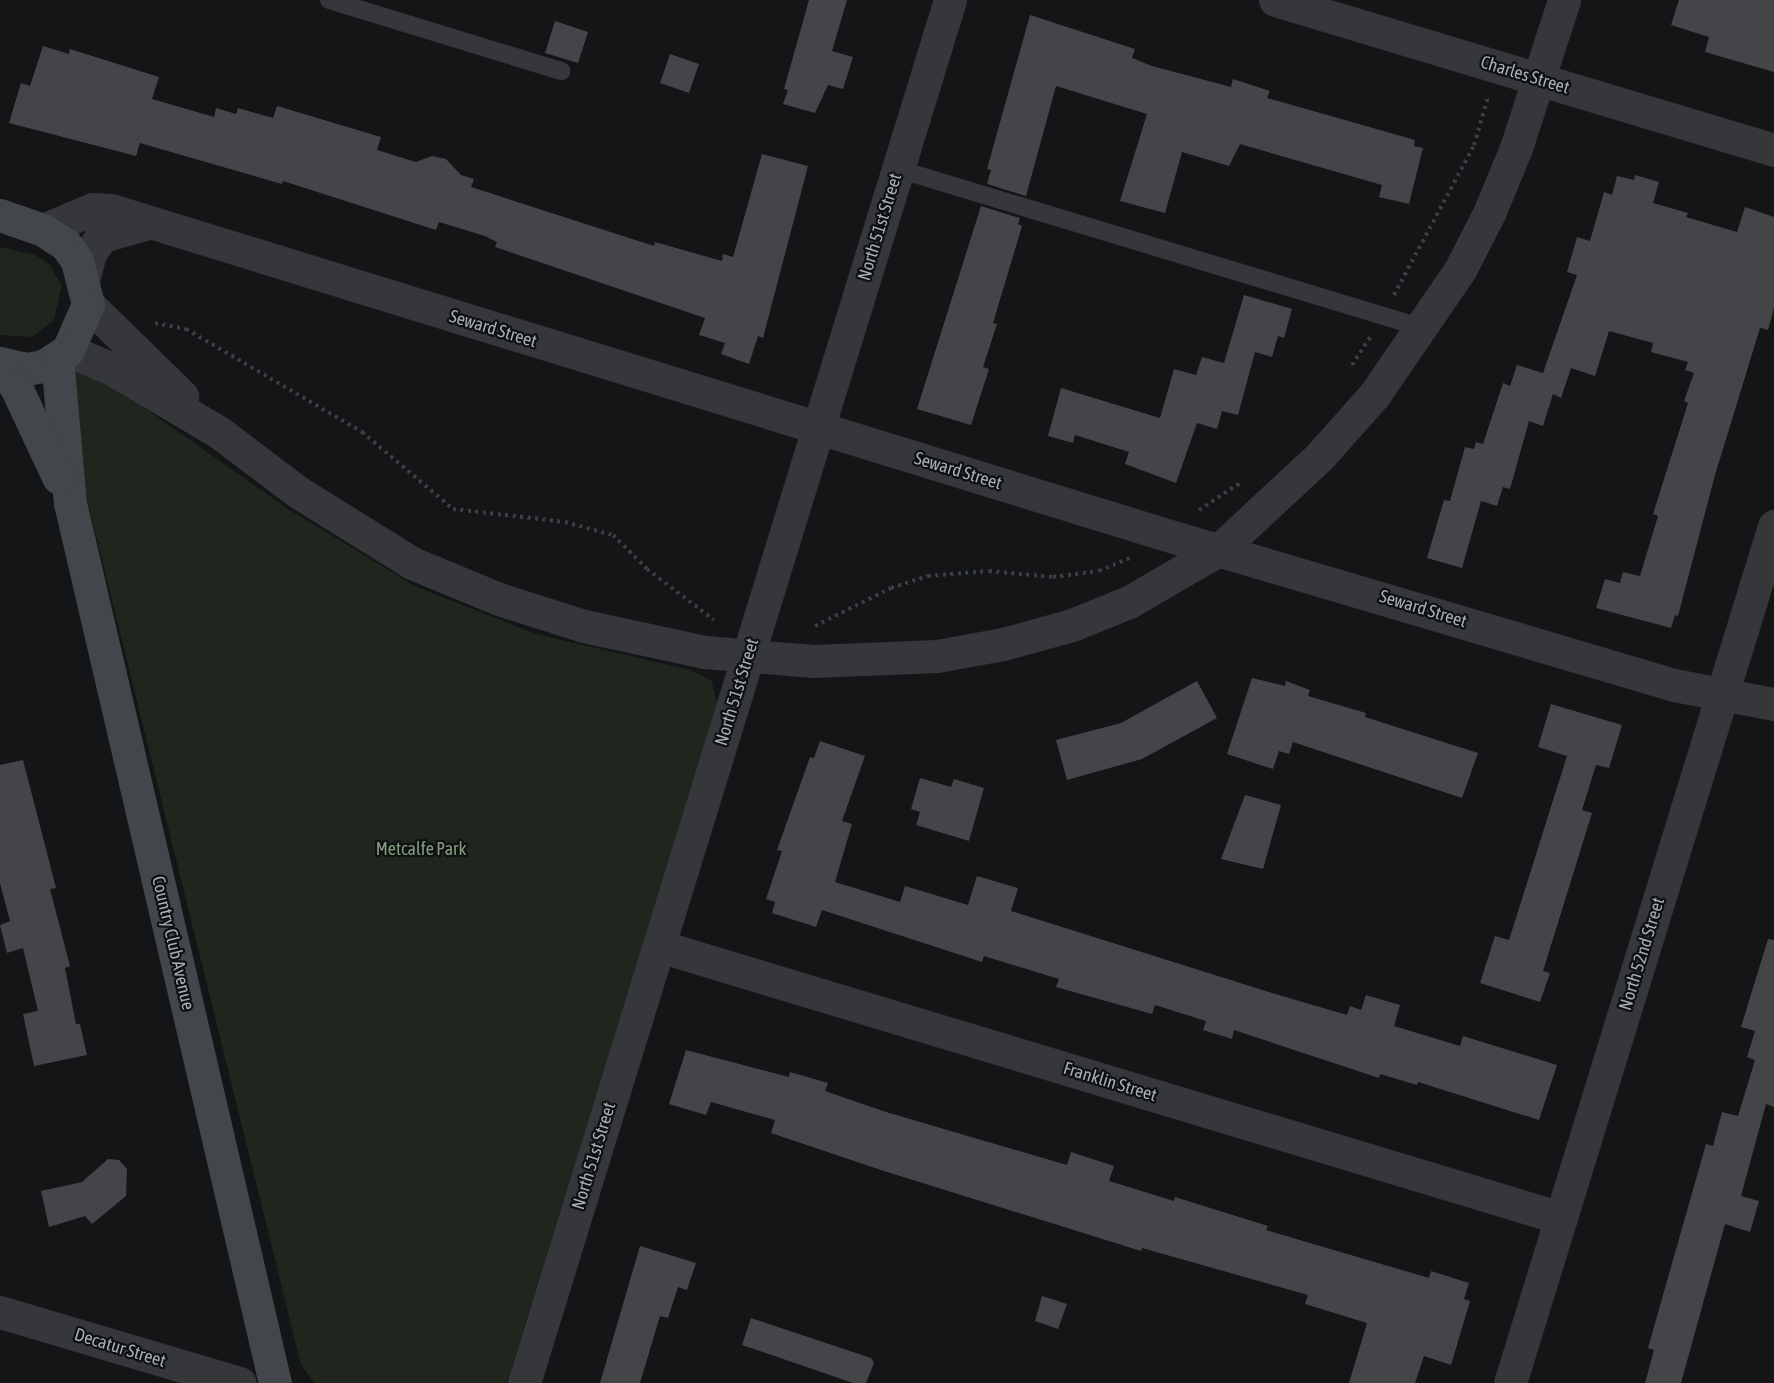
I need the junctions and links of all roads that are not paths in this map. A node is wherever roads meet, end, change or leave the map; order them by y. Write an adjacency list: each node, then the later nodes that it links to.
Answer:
1 (329, 0): 5 (lane)
2 (950, 0): 8 (street, North 51st Street)
3 (1275, 0): 6 (street, Charles Street)
4 (1564, 0): 6 (street)
5 (561, 71)
6 (1539, 79): 7 (street, Charles Street); 13 (street)
7 (1774, 150)
8 (898, 169): 13 (lane); 17 (street, North 51st Street)
9 (0, 215): 11 (main road)
10 (145, 224): 11 (street, Seward Street); 12 (street); 17 (street, Seward Street)
11 (43, 230): 12 (main road)
12 (86, 292): 14 (main road); 18 (street)
13 (1423, 328): 21 (street)
14 (63, 354): 15 (main road); 18 (street); 19 (main road, Country Club Avenue)
15 (0, 363)
16 (0, 368): 19 (main road, Country Club Avenue)
17 (818, 428): 21 (street, Seward Street); 22 (street, North 51st Street)
18 (220, 433): 22 (street)
19 (70, 503): 29 (main road, Country Club Avenue)
20 (1774, 526): 23 (street, North 52nd Street)
21 (1220, 549): 22 (street); 23 (street, Seward Street)
22 (753, 641): 25 (street, North 51st Street)
23 (1722, 693): 24 (street, Seward Street); 26 (street, North 52nd Street)
24 (1774, 704)
25 (658, 946): 26 (street, Franklin Street); 30 (street, North 51st Street)
26 (1561, 1218): 31 (street, North 52nd Street)
27 (0, 1312): 28 (street, Decatur Street)
28 (240, 1383)
29 (275, 1383)
30 (524, 1383)
31 (1510, 1383)

